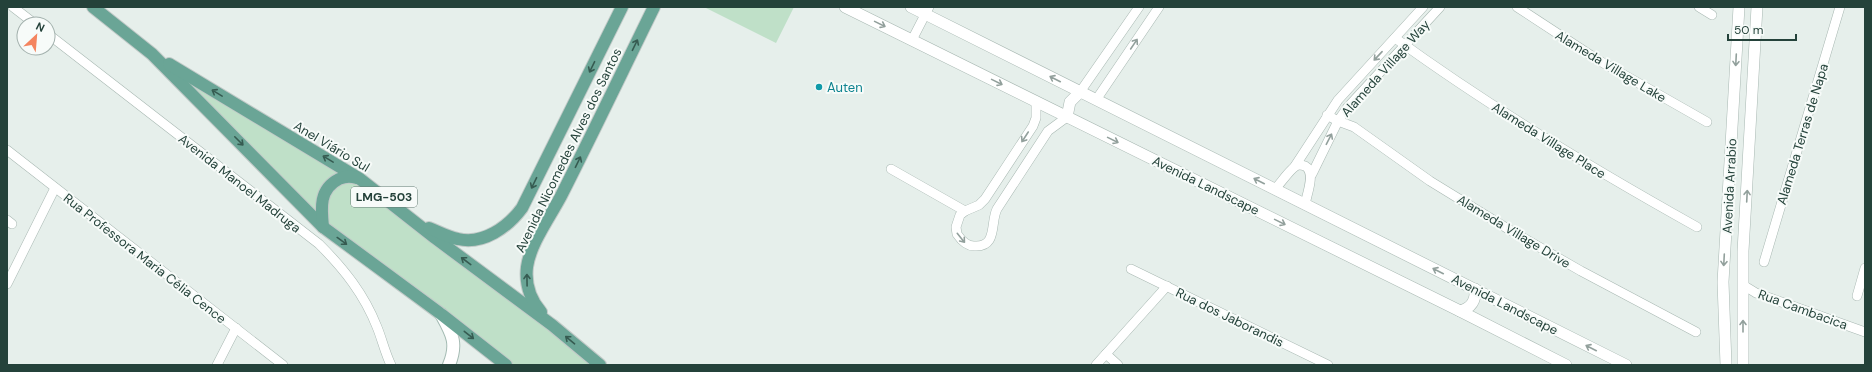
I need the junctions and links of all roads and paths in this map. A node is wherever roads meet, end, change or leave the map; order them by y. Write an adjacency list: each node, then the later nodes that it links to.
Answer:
1 (12, 7): 17 (street); 19 (street)
2 (93, 7): 25 (main road, Anel Viário Sul / LMG-503)
3 (622, 7): 45 (main road, Avenida Nicomedes Alves dos Santos, one-way to 45)
4 (654, 7): 59 (main road, Avenida Nicomedes Alves dos Santos, one-way to 4)
5 (846, 7): 22 (street, Avenida Landscape, one-way to 22)
6 (911, 7): 16 (street, Avenida Landscape)
7 (1139, 7): 24 (street)
8 (1158, 7): 26 (street, one-way to 8)
9 (1423, 7): 20 (street, Alameda Village Way)
10 (1440, 7): 23 (street, Alameda Village Way)
11 (1517, 7): 33 (street, Alameda Village Lake)
12 (1699, 7): 18 (street)
13 (1739, 7): 15 (street); 51 (street, Avenida Arrabio, one-way to 51)
14 (1840, 7): 48 (street, Alameda Terras de Napa)
15 (1757, 8): 53 (street, Avenida Arrabio, one-way to 15)
16 (927, 11): 22 (street); 27 (street, Avenida Landscape, one-way to 16)
17 (7, 13)
18 (1712, 15)
19 (24, 16)
20 (1395, 38): 23 (street, Alameda Village Place); 30 (street, Alameda Village Way, one-way to 30)
21 (56, 40): 66 (street, Avenida Manoel Madruga)
22 (912, 40): 29 (street, Avenida Landscape, one-way to 29)
23 (1404, 45): 32 (street, Alameda Village Way); 47 (street, Alameda Village Place)
24 (1110, 48): 26 (street); 27 (street)
25 (152, 54): 40 (main road, Anel Viário Sul / LMG-503, one-way to 25); 46 (main road, Anel Viário Sul / LMG-503, one-way to 46)
26 (1124, 58): 28 (street)
27 (1080, 92): 28 (street, Avenida Landscape); 31 (street)
28 (1096, 100): 42 (street, Avenida Landscape, one-way to 28)
29 (1036, 101): 31 (street, Avenida Landscape); 35 (street, one-way to 35)
30 (1327, 115): 32 (street, Alameda Village Drive); 36 (street, Alameda Village Way)
31 (1067, 117): 37 (street); 57 (street, Avenida Landscape, one-way to 57)
32 (1338, 121): 39 (street, Alameda Village Way, one-way to 32); 61 (street, Alameda Village Drive)
33 (1707, 122)
34 (7, 150): 41 (street, Rua Professora Maria Célia Cence)
35 (1012, 158): 37 (street); 44 (street)
36 (1295, 166): 39 (street); 42 (street, Alameda Village Way)
37 (1025, 167): 44 (street, one-way to 37)
38 (891, 169): 44 (street)
39 (1312, 174): 43 (street, Alameda Village Way)
40 (360, 179): 45 (main road, Anel Viário Sul / LMG-503); 46 (main road)
41 (55, 188): 52 (street); 60 (street, Rua Professora Maria Célia Cence)
42 (1274, 189): 43 (street, Avenida Landscape)
43 (1305, 204): 55 (street, Avenida Landscape, one-way to 43)
44 (965, 211)
45 (415, 221): 59 (main road, Anel Viário Sul / LMG-503, one-way to 45)
46 (323, 227): 58 (main road, Anel Viário Sul / LMG-503, one-way to 58)
47 (1698, 227)
48 (1764, 262)
49 (1865, 268): 56 (street)
50 (1131, 269): 54 (street, Rua dos Jaborandis)
51 (1723, 282): 53 (street); 75 (street, Avenida Arrabio)
52 (7, 284)
53 (1742, 285): 62 (street, Rua Cambacica); 76 (street, Avenida Arrabio, one-way to 53)
54 (1167, 286): 63 (street); 72 (street, Rua dos Jaborandis)
55 (1475, 290): 57 (street); 74 (street, Avenida Landscape, one-way to 55)
56 (1857, 296)
57 (1460, 311): 73 (street, Avenida Landscape)
58 (441, 314): 67 (main road); 68 (main road, Anel Viário Sul / LMG-503, one-way to 68)
59 (552, 325): 69 (main road, Anel Viário Sul / LMG-503, one-way to 59)
60 (236, 328): 64 (street); 65 (street, Rua Professora Maria Célia Cence)
61 (1696, 332)
62 (1865, 332)
63 (1106, 354): 70 (street); 71 (street)
64 (217, 365)
65 (283, 365)
66 (391, 365)
67 (449, 365)
68 (506, 365)
69 (600, 365)
70 (1096, 365)
71 (1118, 365)
72 (1328, 365)
73 (1566, 365)
74 (1626, 365)
75 (1726, 365)
76 (1742, 365)

